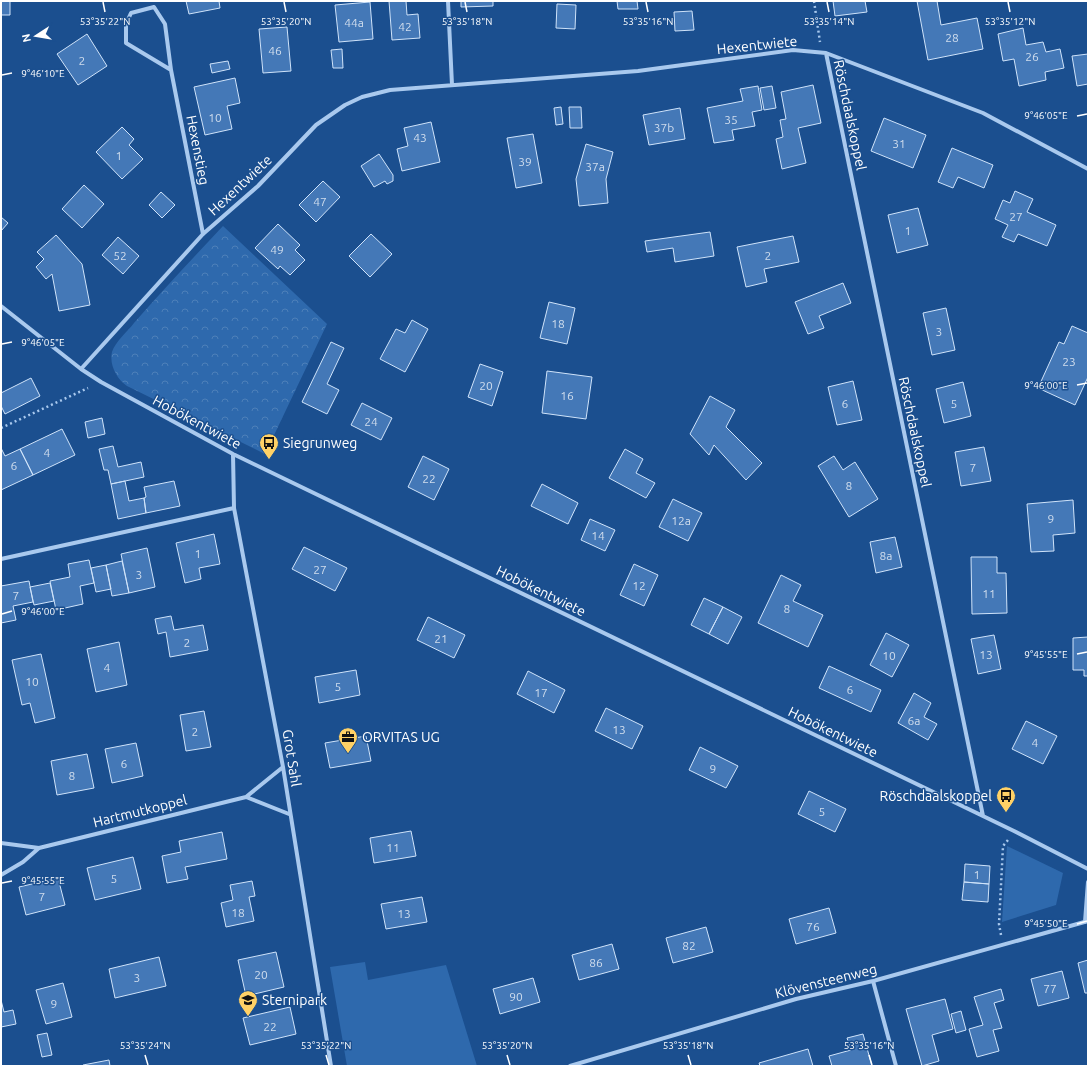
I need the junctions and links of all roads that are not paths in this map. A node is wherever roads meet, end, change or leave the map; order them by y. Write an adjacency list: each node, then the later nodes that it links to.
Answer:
1 (448, 1): 4 (street)
2 (824, 52): 4 (street, Hexentwiete); 5 (street, Hexentwiete); 15 (street, Röschdaalskoppel)
3 (171, 70): 3 (street, Hexenstieg); 6 (street, Hexenstieg)
4 (452, 85): 6 (street, Hexentwiete)
5 (1088, 169)
6 (204, 234): 8 (street, Hexentwiete)
7 (1, 306): 8 (street, Hobökentwiete)
8 (81, 369): 9 (street, Hobökentwiete)
9 (233, 454): 10 (street, Grot Sahl); 15 (street, Hobökentwiete)
10 (234, 508): 11 (street); 12 (street, Grot Sahl)
11 (1, 559)
12 (283, 767): 13 (street, Hartmutkoppel); 14 (street, Grot Sahl)
13 (246, 797): 14 (street); 17 (street, Hartmutkoppel)
14 (289, 814): 23 (street, Grot Sahl)
15 (983, 816): 18 (street, Hobökentwiete)
16 (1, 843): 17 (street, Hartmutkoppel)
17 (40, 848): 19 (street, Hartmutkoppel)
18 (1088, 869)
19 (1, 875)
20 (1088, 882): 21 (street)
21 (1087, 921): 22 (street, Klövensteenweg)
22 (872, 981): 24 (street, Klövensteenweg); 25 (street)
23 (331, 1066)
24 (570, 1066)
25 (896, 1066)

